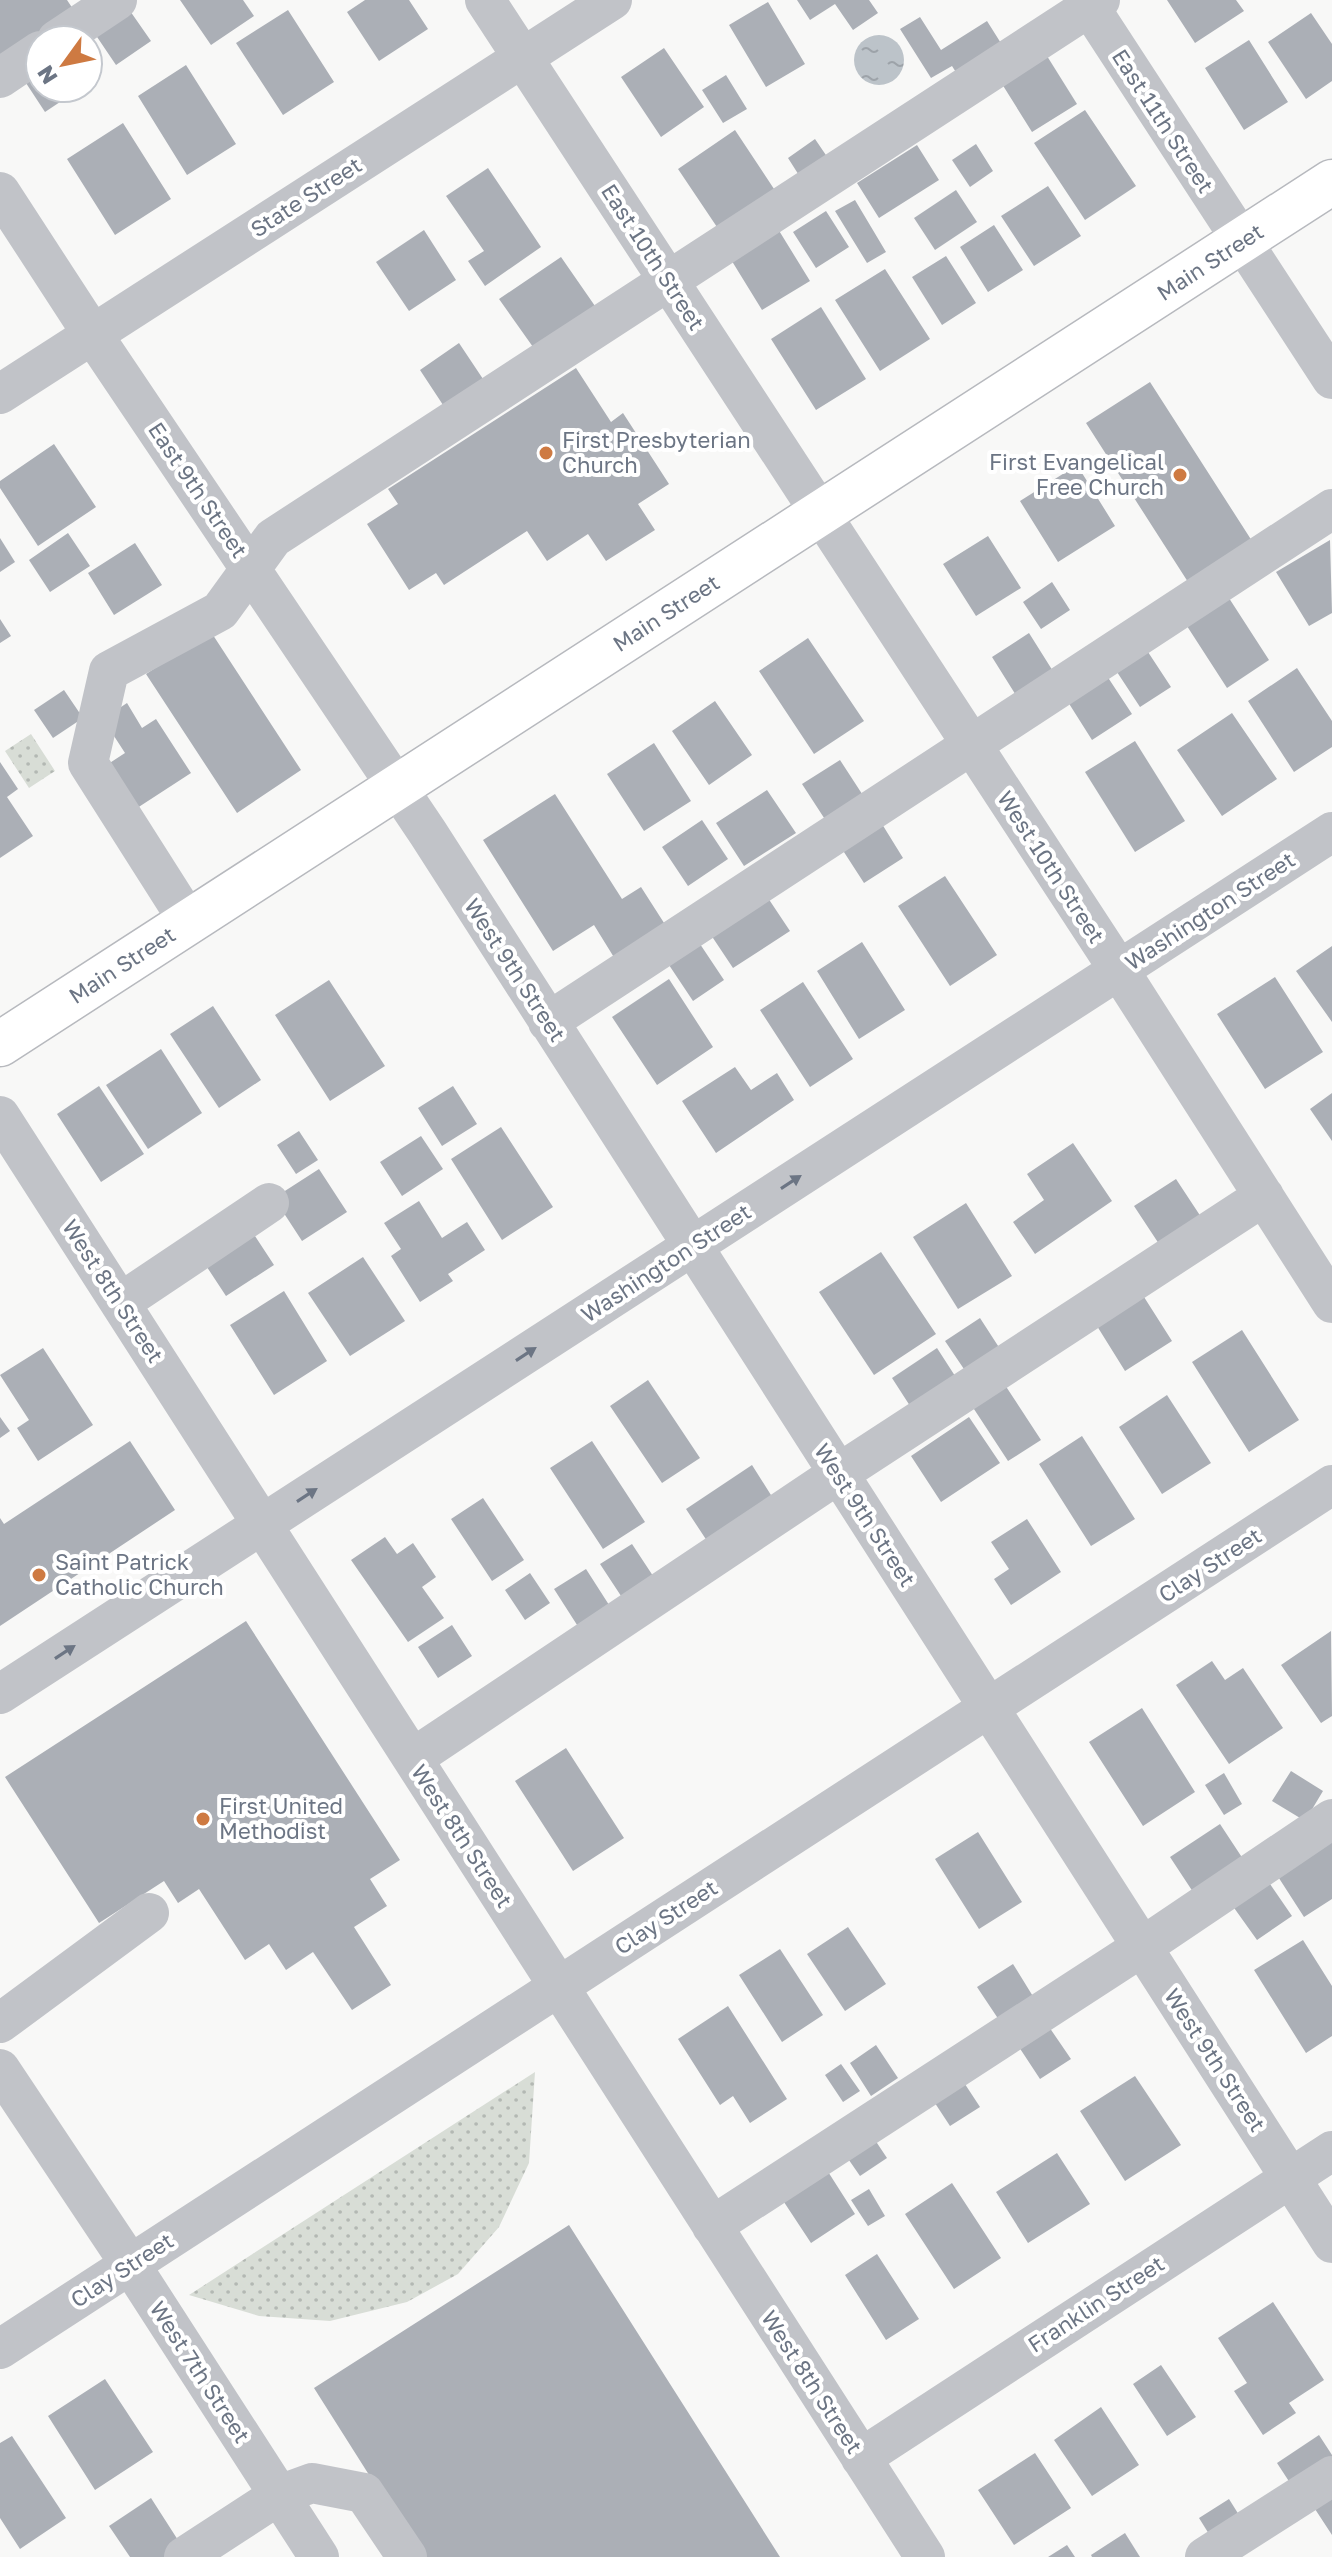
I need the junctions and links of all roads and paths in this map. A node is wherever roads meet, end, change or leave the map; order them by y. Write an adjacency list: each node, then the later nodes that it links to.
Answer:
1 (117, 0): 5 (street)
2 (485, 0): 6 (street, East 10th Street)
3 (612, 0): 6 (street, State Street)
4 (1091, 2): 11 (street, East 11th Street); 12 (street)
5 (81, 24)
6 (522, 58): 12 (street, East 10th Street); 13 (street, State Street)
7 (24, 62): 8 (street)
8 (0, 78)
9 (1332, 182): 11 (main road, Main Street)
10 (0, 192): 13 (street, East 9th Street)
11 (1241, 241): 14 (street, East 11th Street); 17 (main road, Main Street)
12 (668, 280): 17 (street, East 10th Street); 18 (street)
13 (93, 335): 15 (street, State Street); 18 (street, East 9th Street)
14 (1332, 379)
15 (0, 394)
16 (1332, 509): 19 (street)
17 (821, 513): 19 (street, West 10th Street); 20 (main road, Main Street)
18 (250, 566): 20 (street, East 9th Street); 22 (street)
19 (971, 743): 23 (street, West 10th Street); 24 (street)
20 (398, 787): 22 (main road, Main Street); 24 (street, West 9th Street)
21 (1332, 832): 23 (street, Washington Street)
22 (189, 922): 25 (main road, Main Street)
23 (1119, 970): 27 (street, West 10th Street); 29 (street, Washington Street, one-way to 23)
24 (548, 1022): 29 (street, West 9th Street)
25 (0, 1044)
26 (0, 1116): 30 (street, West 8th Street)
27 (1264, 1196): 31 (street, West 10th Street); 32 (street)
28 (269, 1203): 30 (street)
29 (692, 1246): 32 (street, West 9th Street); 34 (street, Washington Street, one-way to 29)
30 (120, 1303): 34 (street, West 8th Street)
31 (1332, 1303)
32 (838, 1474): 36 (street, West 9th Street); 37 (street)
33 (1332, 1485): 36 (street, Clay Street)
34 (262, 1525): 35 (street, Washington Street, one-way to 34); 37 (street, West 8th Street)
35 (0, 1694)
36 (988, 1708): 40 (street, West 9th Street); 41 (street, Clay Street)
37 (413, 1758): 41 (street, West 8th Street)
38 (1332, 1819): 40 (street)
39 (149, 1913): 42 (street)
40 (1142, 1947): 45 (street, West 9th Street); 46 (street)
41 (559, 1987): 46 (street, West 8th Street); 48 (street, Clay Street)
42 (0, 2023)
43 (0, 2069): 48 (street, West 7th Street)
44 (1332, 2151): 45 (street, Franklin Street)
45 (1290, 2178): 47 (street, West 9th Street); 50 (street, Franklin Street)
46 (712, 2226): 50 (street, West 8th Street)
47 (1332, 2243)
48 (130, 2264): 49 (street, Clay Street); 52 (street, West 7th Street)
49 (0, 2349)
50 (861, 2458): 56 (street, West 8th Street)
51 (1332, 2476): 57 (street)
52 (279, 2495): 53 (street); 54 (street, West 7th Street); 55 (street)
53 (184, 2557)
54 (319, 2557)
55 (407, 2557)
56 (925, 2557)
57 (1205, 2557)

